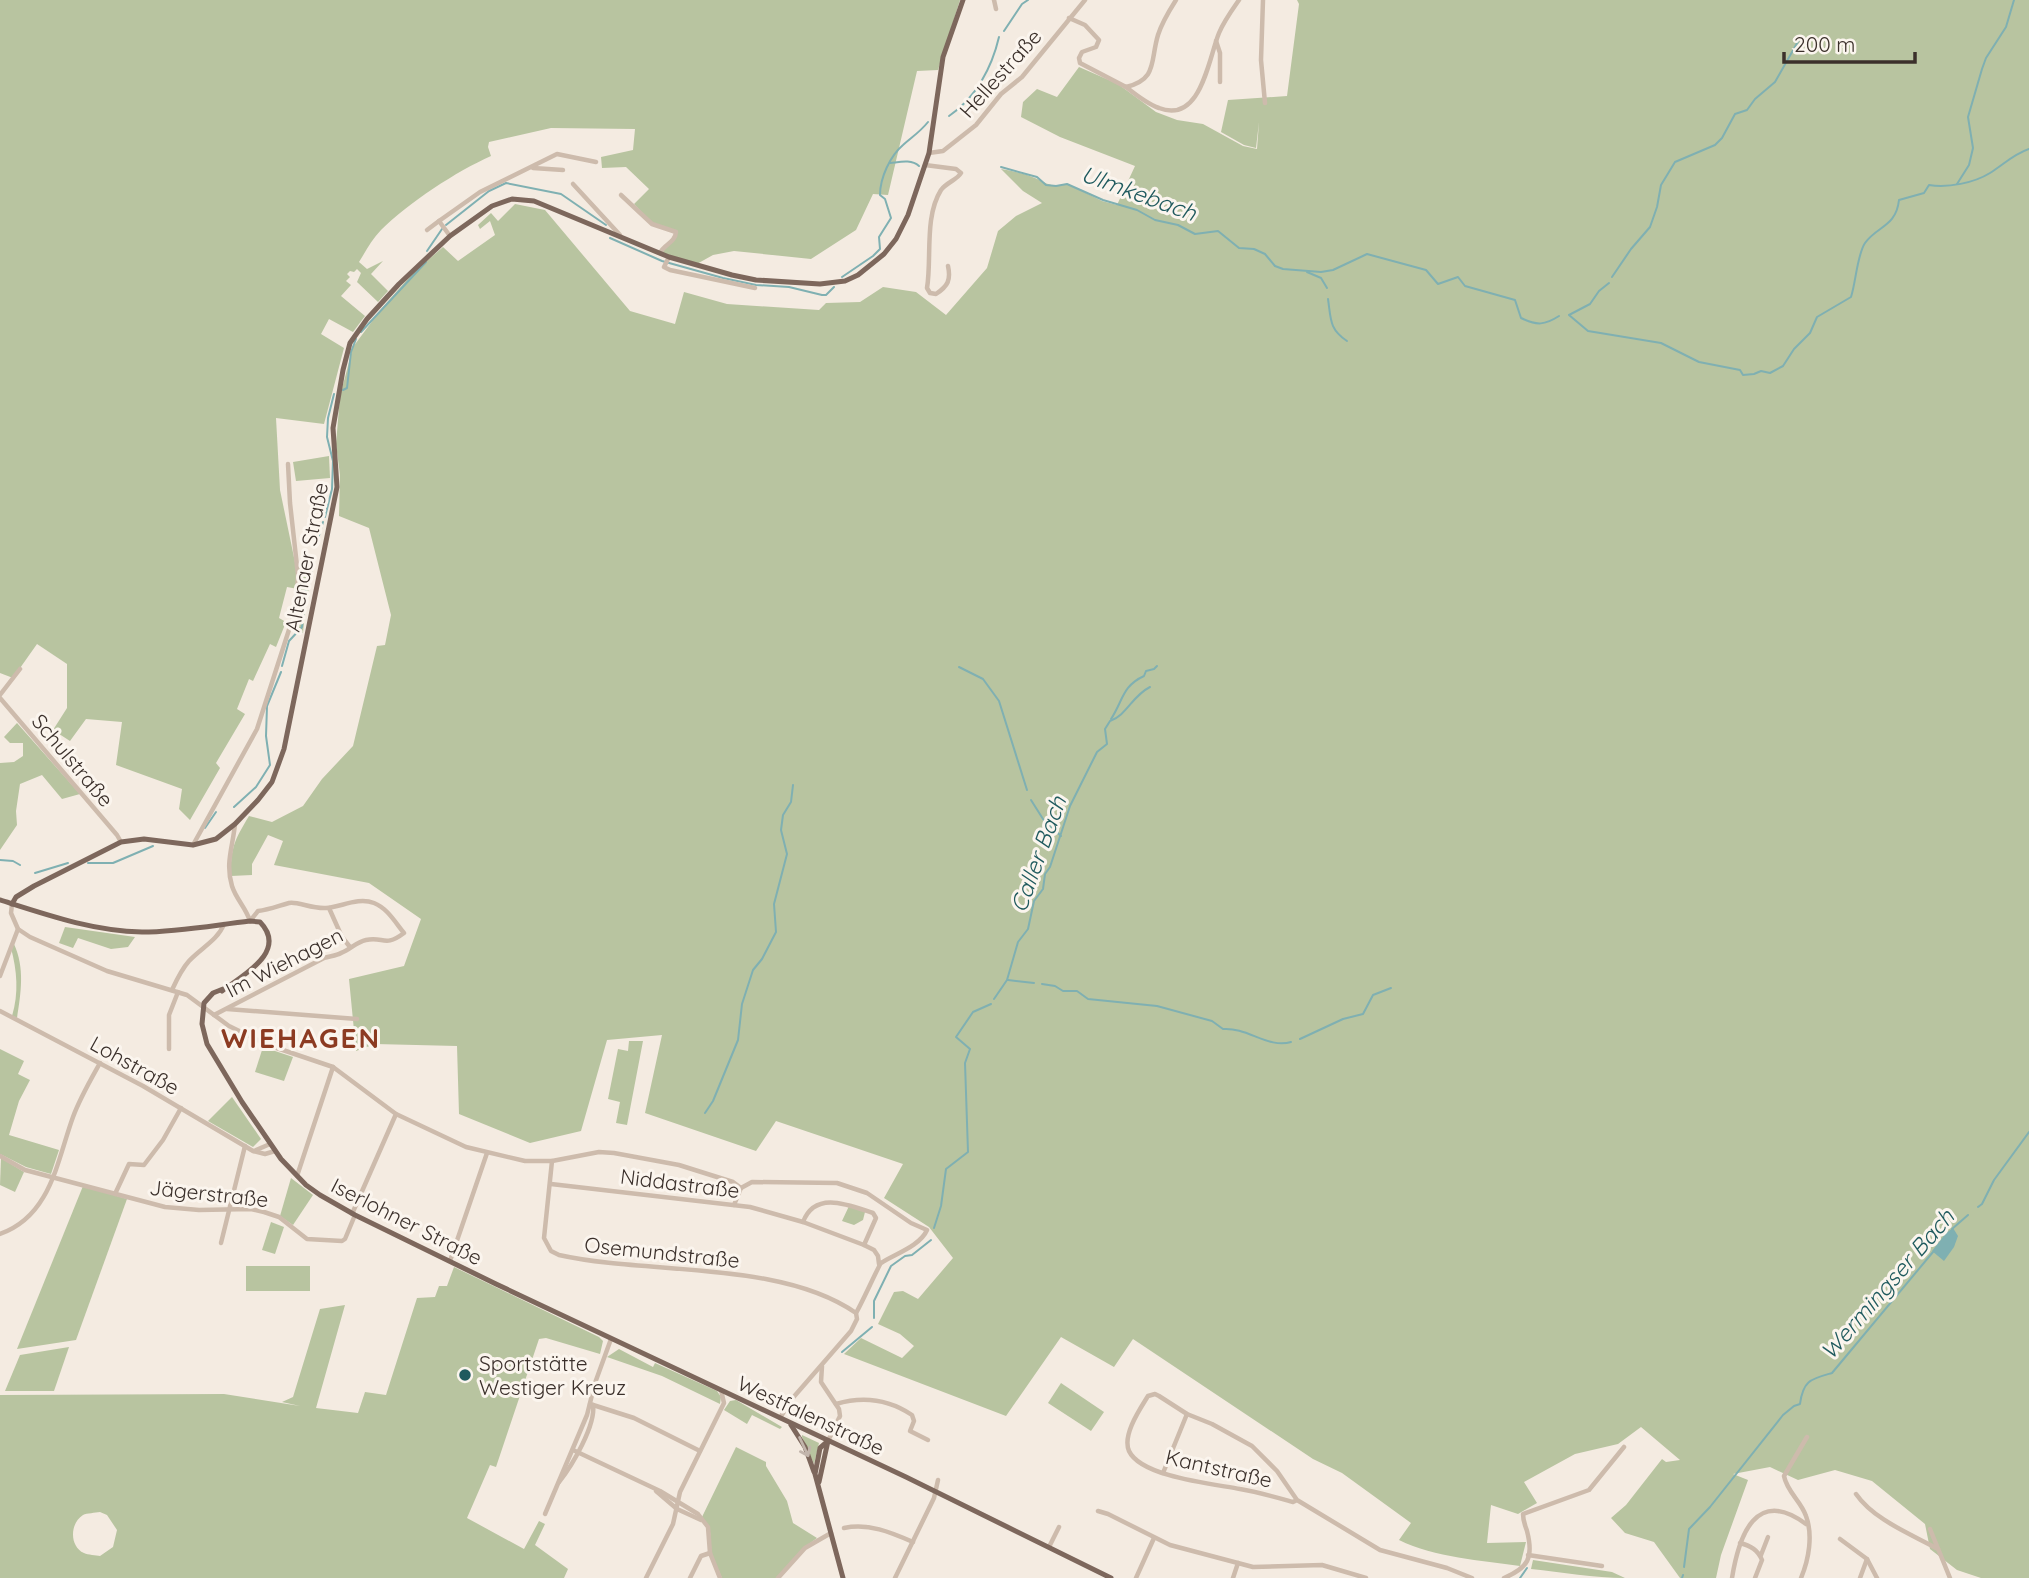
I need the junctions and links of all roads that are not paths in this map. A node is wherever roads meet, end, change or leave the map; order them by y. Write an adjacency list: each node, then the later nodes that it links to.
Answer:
1 (963, 0): 13 (main road, Altenaer Straße)
2 (994, 0): 7 (street)
3 (1086, 0): 8 (street, Hellestraße)
4 (1176, 0): 11 (street)
5 (1239, 0): 9 (street)
6 (1263, 0): 12 (street)
7 (996, 9)
8 (1069, 18): 11 (street); 13 (street, Hellestraße)
9 (1216, 41): 10 (street); 11 (street)
10 (1220, 82)
11 (1126, 87)
12 (1265, 103)
13 (929, 153): 15 (main road, Altenaer Straße)
14 (596, 162): 16 (street)
15 (925, 165): 25 (main road, Altenaer Straße); 26 (street)
16 (532, 168): 17 (street); 20 (street)
17 (563, 170)
18 (573, 184): 23 (street)
19 (621, 195): 24 (street)
20 (440, 224): 21 (street); 22 (street)
21 (427, 230)
22 (448, 234): 23 (main road, Altenaer Straße); 31 (main road, Altenaer Straße)
23 (622, 238): 24 (main road, Altenaer Straße)
24 (660, 253): 25 (main road, Altenaer Straße)
25 (669, 257): 27 (street)
26 (948, 266)
27 (755, 288)
28 (288, 464): 33 (street)
29 (20, 668): 30 (street)
30 (0, 697): 32 (street, Schulstraße)
31 (235, 824): 33 (main road, Altenaer Straße); 37 (street)
32 (121, 842): 33 (main road, Altenaer Straße); 35 (main road, Altenaer Straße)
33 (193, 845)
34 (0, 900): 35 (main road)
35 (12, 904): 38 (main road); 39 (street)
36 (329, 908): 37 (street); 40 (street); 40 (street, Im Wiehagen)
37 (250, 921): 38 (main road); 43 (main road)
38 (224, 924): 42 (street)
39 (18, 929): 41 (street); 42 (street)
40 (350, 947): 44 (street, Im Wiehagen)
41 (0, 976)
42 (175, 991): 43 (street); 48 (street)
43 (204, 1007): 46 (street); 53 (main road, Iserlohner Straße)
44 (226, 1009): 46 (street, Im Wiehagen); 47 (street)
45 (0, 1011): 49 (street, Lohstraße)
46 (214, 1015): 50 (street)
47 (357, 1018)
48 (169, 1049)
49 (100, 1063): 51 (street, Lohstraße); 61 (street)
50 (333, 1067): 52 (street); 60 (street)
51 (181, 1108): 54 (street, Lohstraße); 64 (street)
52 (396, 1114): 57 (street); 67 (street)
53 (270, 1144): 55 (street); 56 (main road, Iserlohner Straße)
54 (245, 1146): 55 (street, Lohstraße); 66 (street)
55 (253, 1151): 56 (street)
56 (275, 1151): 60 (main road, Iserlohner Straße)
57 (487, 1153): 59 (street); 72 (street)
58 (0, 1156): 61 (street, Jägerstraße)
59 (552, 1161): 62 (street, Osemundstraße); 63 (street)
60 (297, 1176): 67 (main road, Iserlohner Straße)
61 (54, 1178): 64 (street, Jägerstraße); 69 (street)
62 (551, 1184): 65 (street, Niddastraße); 75 (street, Osemundstraße)
63 (741, 1188): 65 (street); 73 (street)
64 (115, 1194): 66 (street, Jägerstraße)
65 (734, 1205): 68 (street, Niddastraße)
66 (229, 1210): 67 (street, Jägerstraße); 70 (street)
67 (354, 1214): 72 (main road, Iserlohner Straße)
68 (803, 1222): 71 (street, Niddastraße); 71 (street)
69 (0, 1234)
70 (221, 1243)
71 (864, 1245): 73 (street)
72 (450, 1261): 74 (main road, Iserlohner Straße)
73 (879, 1264): 75 (street)
74 (496, 1284): 76 (main road, Westfalenstraße)
75 (856, 1313): 77 (street)
76 (611, 1339): 80 (main road, Westfalenstraße); 83 (street)
77 (825, 1363): 78 (street); 79 (street)
78 (809, 1381): 79 (street); 86 (street)
79 (821, 1382): 84 (street)
80 (721, 1390): 81 (main road, Westfalenstraße); 82 (street)
81 (737, 1398): 82 (street); 86 (main road, Westfalenstraße)
82 (724, 1403): 93 (street)
83 (591, 1404): 92 (street); 93 (street)
84 (836, 1404): 89 (street); 90 (street)
85 (1186, 1414): 94 (street); 94 (street, Kantstraße); 101 (street)
86 (780, 1418): 87 (main road, Westfalenstraße)
87 (789, 1422): 90 (main road, Westfalenstraße); 95 (main road, one-way to 95)
88 (1807, 1437): 107 (street)
89 (928, 1440)
90 (828, 1441): 95 (main road); 97 (main road); 99 (main road, Westfalenstraße)
91 (1624, 1447): 120 (street)
92 (576, 1451): 98 (street); 105 (street)
93 (701, 1451): 102 (street)
94 (1163, 1473): 101 (street, Kantstraße)
95 (815, 1474): 97 (main road)
96 (938, 1480): 99 (street)
97 (819, 1487): 111 (main road)
98 (656, 1490): 102 (street); 103 (street)
99 (936, 1493): 115 (street); 117 (main road, Westfalenstraße)
100 (1856, 1494): 118 (street)
101 (1297, 1500): 135 (street, Kantstraße)
102 (677, 1501): 103 (street); 106 (street)
103 (677, 1508): 106 (street); 127 (street)
104 (1098, 1511): 113 (street)
105 (545, 1514)
106 (702, 1520): 119 (street)
107 (1807, 1524): 116 (street); 139 (street)
108 (1059, 1527): 117 (street)
109 (844, 1528): 115 (street)
110 (1930, 1529): 118 (street)
111 (832, 1532): 125 (main road); 130 (street)
112 (1768, 1537): 121 (street)
113 (1154, 1538): 123 (street); 132 (street)
114 (1840, 1539): 122 (street)
115 (913, 1542): 131 (street)
116 (1740, 1543): 121 (street); 137 (street)
117 (1049, 1547): 126 (main road, Westfalenstraße)
118 (1938, 1549): 142 (street)
119 (710, 1553): 128 (street); 129 (street)
120 (1528, 1555): 124 (street); 136 (street)
121 (1760, 1556): 138 (street)
122 (1867, 1559): 140 (street); 141 (street)
123 (1238, 1563): 133 (street); 134 (street)
124 (1602, 1566)
125 (843, 1577)
126 (1108, 1577)
127 (646, 1578)
128 (690, 1578)
129 (720, 1578)
130 (778, 1578)
131 (895, 1578)
132 (1136, 1578)
133 (1233, 1578)
134 (1366, 1578)
135 (1472, 1578)
136 (1504, 1578)
137 (1732, 1578)
138 (1755, 1578)
139 (1801, 1578)
140 (1860, 1578)
141 (1877, 1578)
142 (1950, 1578)

